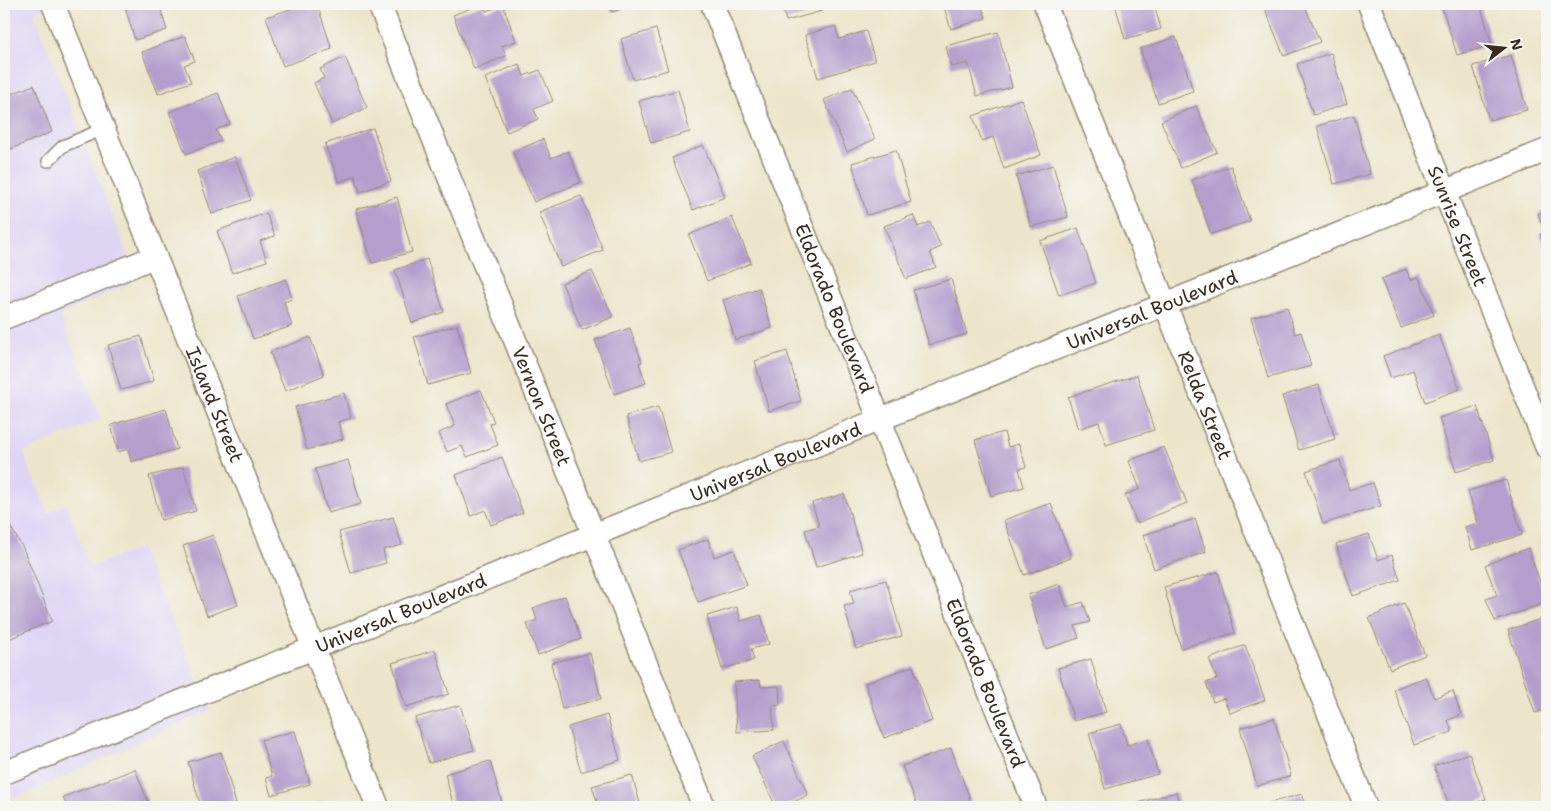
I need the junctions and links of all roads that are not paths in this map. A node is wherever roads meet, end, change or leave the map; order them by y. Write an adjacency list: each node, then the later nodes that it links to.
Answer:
1 (53, 4): 6 (street, Island Street)
2 (379, 4): 15 (street, Vernon Street)
3 (712, 4): 13 (street, Eldorado Boulevard)
4 (1045, 4): 11 (street, Relda Street)
5 (1369, 4): 9 (street, Sunrise Street)
6 (103, 128): 8 (lane); 10 (street, Island Street)
7 (1547, 150): 9 (street, Universal Boulevard)
8 (48, 161)
9 (1444, 191): 11 (street, Universal Boulevard); 14 (street, Sunrise Street)
10 (154, 257): 12 (street); 16 (street, Island Street)
11 (1164, 304): 13 (street, Universal Boulevard); 21 (street, Relda Street)
12 (4, 318)
13 (879, 418): 15 (street, Universal Boulevard); 20 (street, Eldorado Boulevard)
14 (1547, 448)
15 (593, 533): 16 (street, Universal Boulevard); 19 (street, Vernon Street)
16 (313, 647): 17 (street, Universal Boulevard); 18 (street, Island Street)
17 (4, 773)
18 (378, 807)
19 (704, 807)
20 (1036, 807)
21 (1366, 807)

